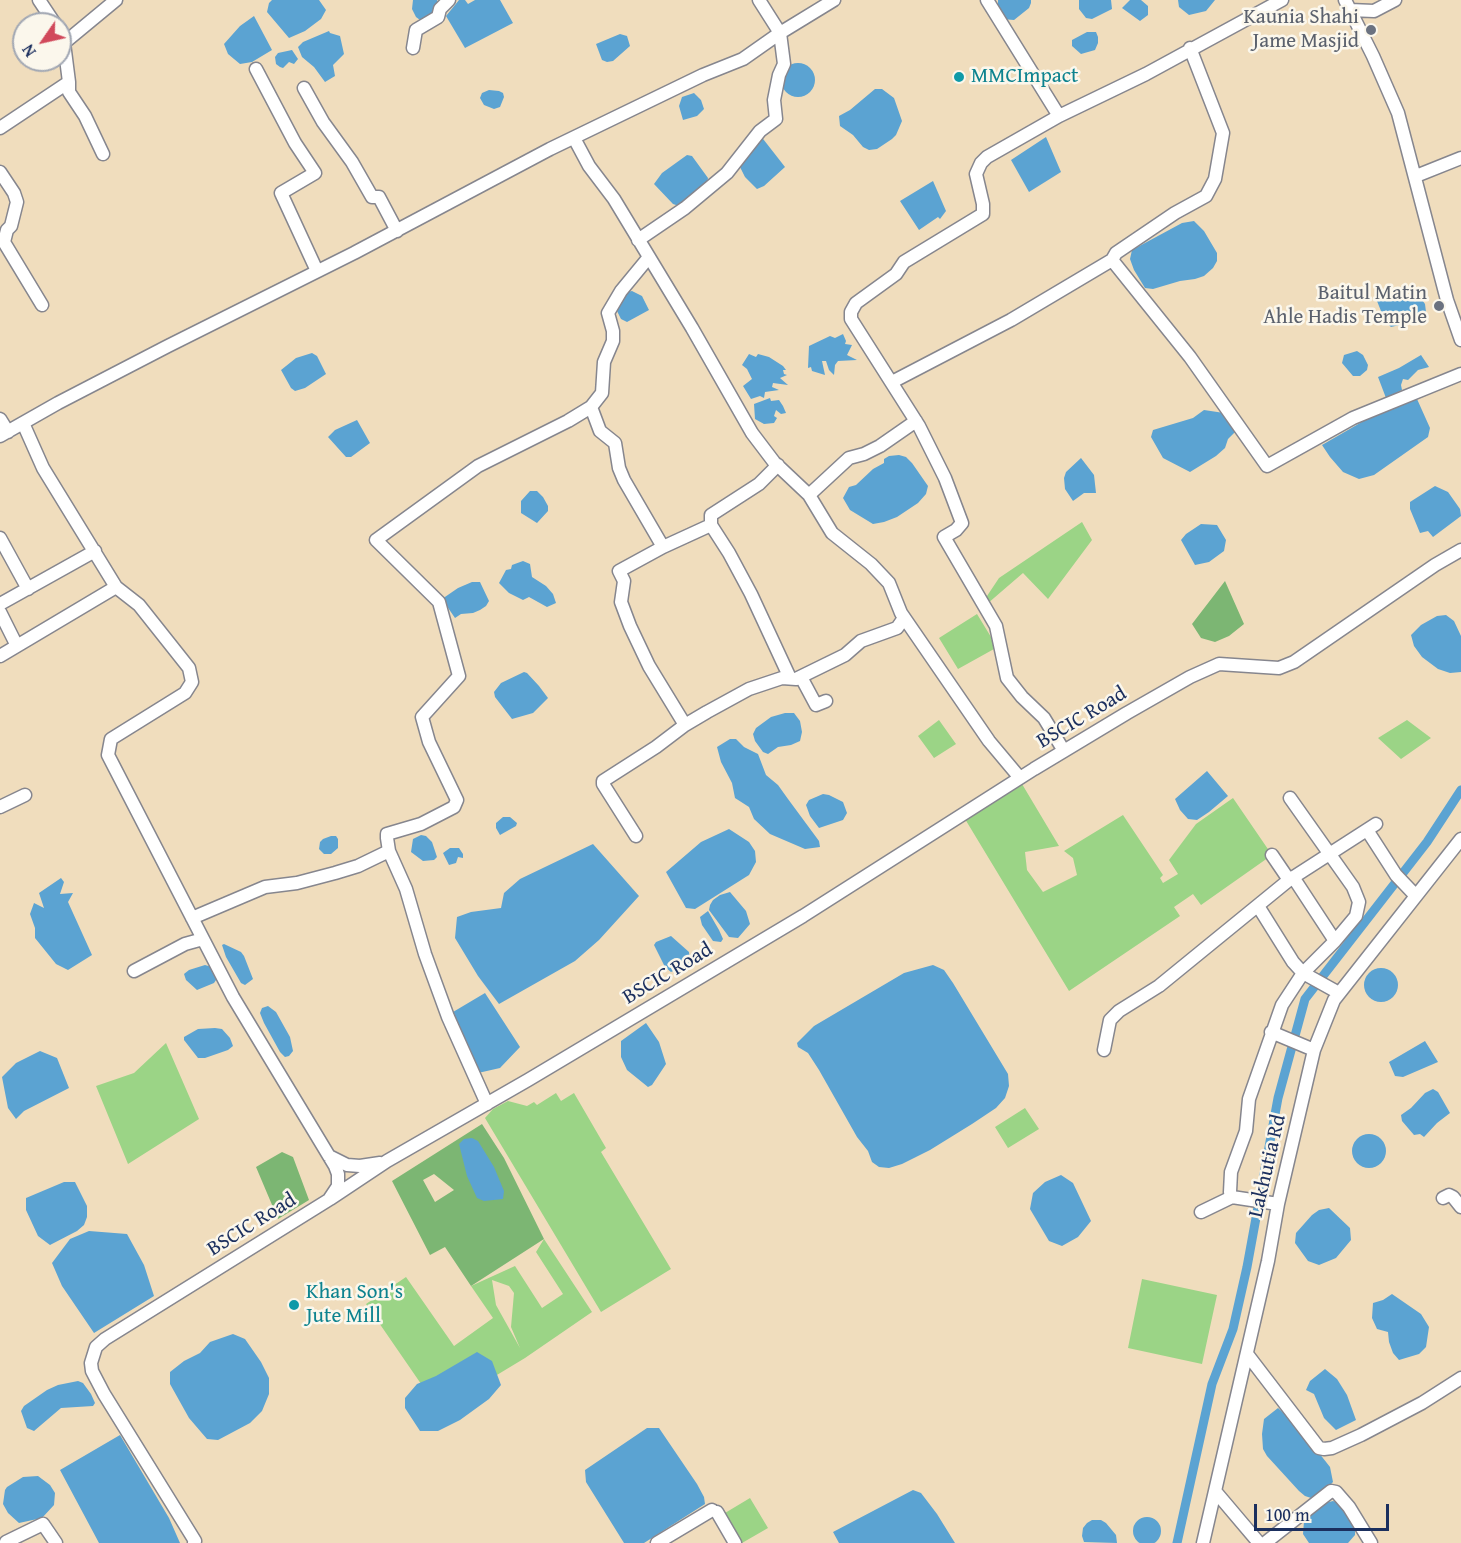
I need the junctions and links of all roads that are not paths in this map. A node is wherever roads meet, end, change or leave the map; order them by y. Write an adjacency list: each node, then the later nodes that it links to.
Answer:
1 (116, 0): 9 (street)
2 (449, 0): 11 (street)
3 (759, 0): 10 (street)
4 (834, 0): 10 (street)
5 (1282, 0): 12 (street)
6 (1395, 0): 8 (street)
7 (989, 1): 17 (street)
8 (1348, 5): 23 (street)
9 (72, 30)
10 (780, 33): 19 (street); 25 (street)
11 (414, 48)
12 (1190, 48): 17 (street); 27 (street)
13 (256, 69): 28 (street)
14 (68, 72): 15 (street)
15 (69, 82): 18 (street); 20 (street)
16 (304, 88): 24 (street)
17 (1059, 116): 32 (street)
18 (0, 128)
19 (574, 138): 24 (street); 25 (street)
20 (103, 154)
21 (1461, 158): 23 (street)
22 (0, 172): 29 (street)
23 (1416, 176): 30 (street)
24 (397, 231): 28 (street)
25 (638, 240): 26 (street)
26 (649, 257): 33 (street); 38 (street)
27 (1112, 260): 31 (street); 32 (street)
28 (317, 271): 36 (street)
29 (42, 304)
30 (1461, 340)
31 (1461, 374)
32 (892, 382): 35 (street)
33 (591, 407): 42 (street); 62 (street)
34 (0, 419): 37 (street)
35 (916, 421): 39 (street); 55 (street)
36 (23, 423): 37 (street); 44 (street)
37 (4, 434)
38 (778, 465): 39 (street); 40 (street)
39 (809, 495): 49 (street)
40 (711, 525): 42 (street); 52 (street)
41 (0, 538): 46 (street)
42 (663, 547): 54 (street)
43 (1461, 550): 55 (street, BSCIC Road)
44 (95, 551): 45 (street); 46 (street)
45 (116, 586): 50 (street); 68 (street)
46 (28, 589): 47 (street)
47 (0, 604)
48 (0, 612): 50 (street)
49 (904, 618): 52 (street); 56 (street)
50 (17, 646): 51 (street)
51 (0, 656)
52 (796, 677): 53 (street); 54 (street)
53 (826, 701)
54 (685, 724): 60 (street)
55 (1064, 751): 56 (street, BSCIC Road)
56 (1020, 778): 77 (street, BSCIC Road)
57 (24, 795): 59 (street)
58 (1290, 798): 63 (street)
59 (0, 807)
60 (636, 836)
61 (1461, 839): 66 (street, Lakhutia Rd)
62 (389, 850): 68 (street); 77 (street)
63 (1330, 854): 65 (street); 66 (street); 70 (street)
64 (1272, 855): 65 (street)
65 (1291, 879): 67 (street); 70 (street)
66 (1416, 896): 73 (street, Lakhutia Rd)
67 (1258, 906): 72 (street); 75 (street)
68 (192, 918): 69 (street)
69 (203, 939): 71 (street); 78 (street)
70 (1335, 941): 72 (street)
71 (134, 971)
72 (1304, 973): 73 (street); 74 (street)
73 (1339, 993): 76 (street, Lakhutia Rd)
74 (1272, 1032): 76 (street); 80 (street)
75 (1104, 1050)
76 (1314, 1050): 83 (street, Lakhutia Rd)
77 (487, 1104): 79 (street, BSCIC Road)
78 (329, 1156): 79 (street); 82 (street)
79 (387, 1161): 82 (street, BSCIC Road)
80 (1238, 1198): 83 (street); 85 (street)
81 (1443, 1198): 84 (street)
82 (330, 1199): 90 (street, BSCIC Road)
83 (1278, 1204): 86 (street, Lakhutia Rd)
84 (1461, 1207)
85 (1201, 1212)
86 (1247, 1354): 87 (street); 88 (street, Lakhutia Rd)
87 (1461, 1378)
88 (1215, 1491): 94 (street, Lakhutia Rd); 95 (street)
89 (6, 1542): 91 (street)
90 (195, 1542)
91 (56, 1543)
92 (657, 1543): 93 (street)
93 (735, 1543)
94 (1203, 1543)
95 (1259, 1543)
96 (1265, 1543): 97 (street)
97 (1371, 1543)

